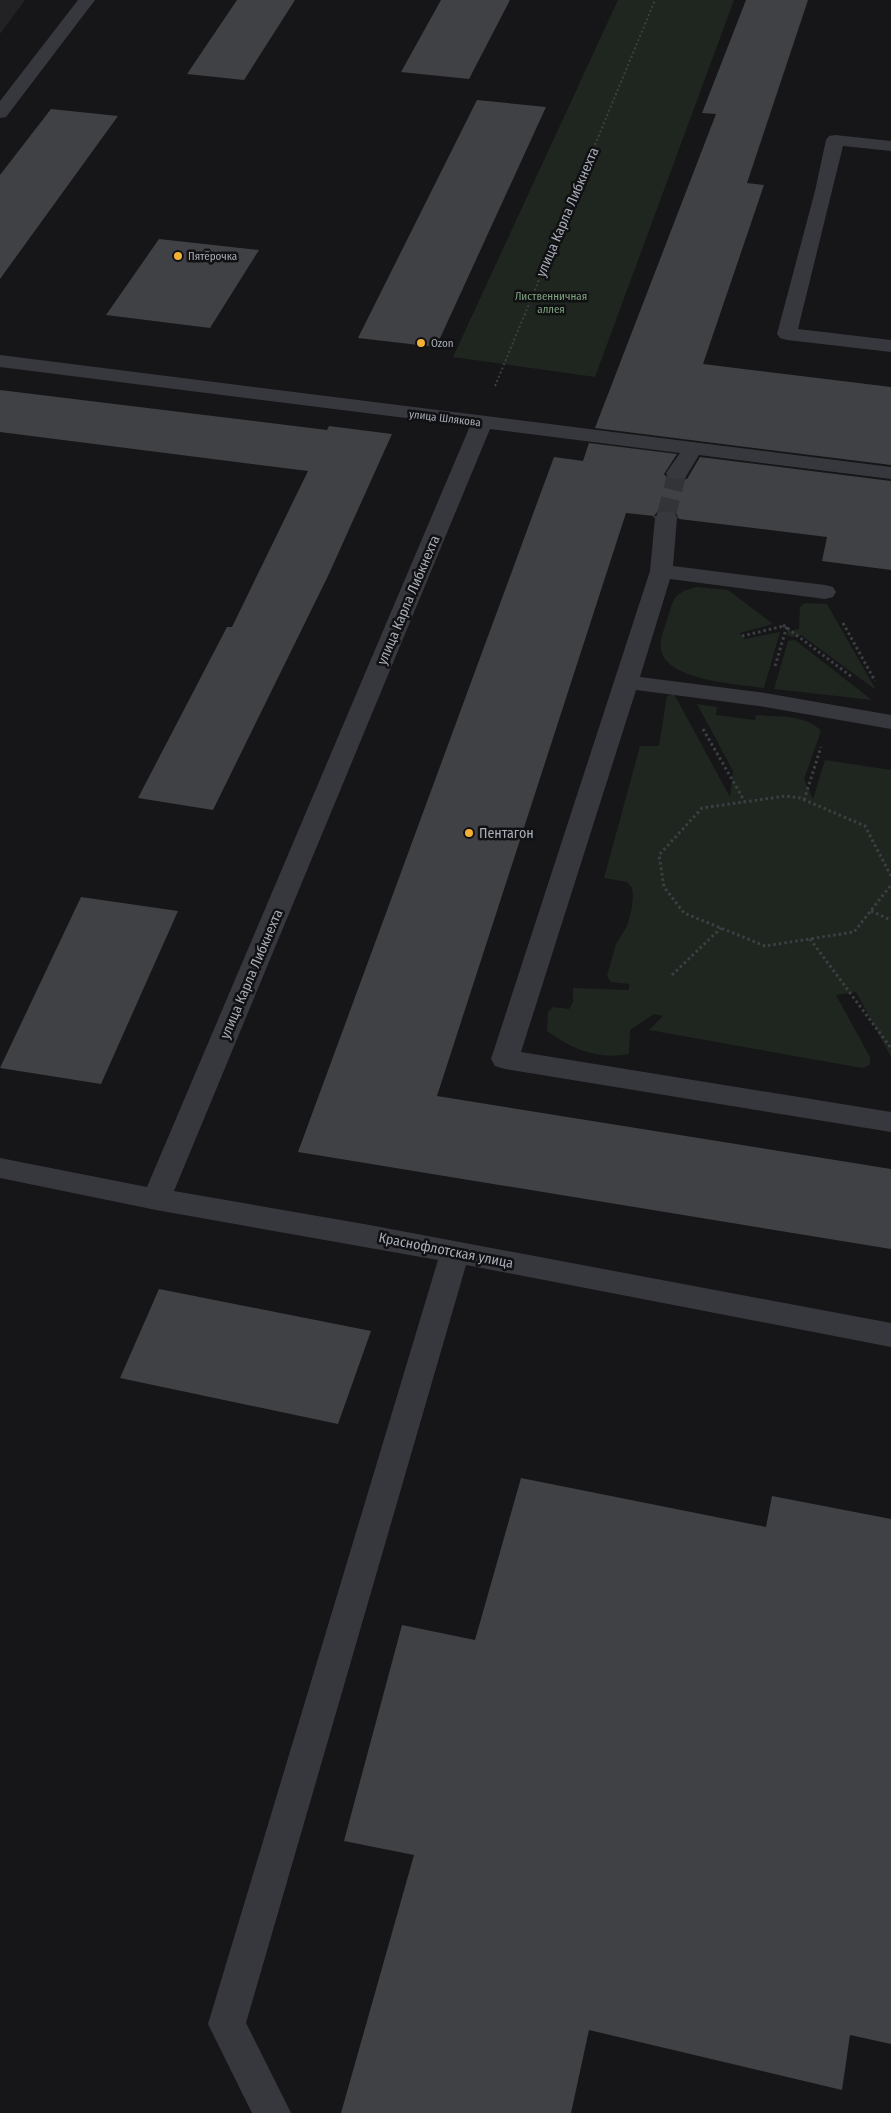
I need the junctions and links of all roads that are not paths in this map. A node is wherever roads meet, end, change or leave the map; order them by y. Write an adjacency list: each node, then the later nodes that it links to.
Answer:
1 (87, 0): 2 (street)
2 (0, 114)
3 (891, 146): 4 (street)
4 (891, 346)
5 (0, 361): 6 (street, улица Шлякова)
6 (482, 422): 7 (street, улица Шлякова); 17 (street, улица Карла Либкнехта)
7 (693, 449): 8 (street); 9 (street, улица Шлякова)
8 (677, 473)
9 (891, 473)
10 (666, 518): 11 (street)
11 (661, 571): 12 (street); 13 (street)
12 (825, 592)
13 (627, 682): 14 (street); 15 (street)
14 (891, 722)
15 (891, 1122)
16 (0, 1168): 17 (street, Краснофлотская улица)
17 (156, 1199): 18 (street, Краснофлотская улица)
18 (455, 1252): 19 (street, Краснофлотская улица); 20 (street)
19 (891, 1335)
20 (272, 2113)

